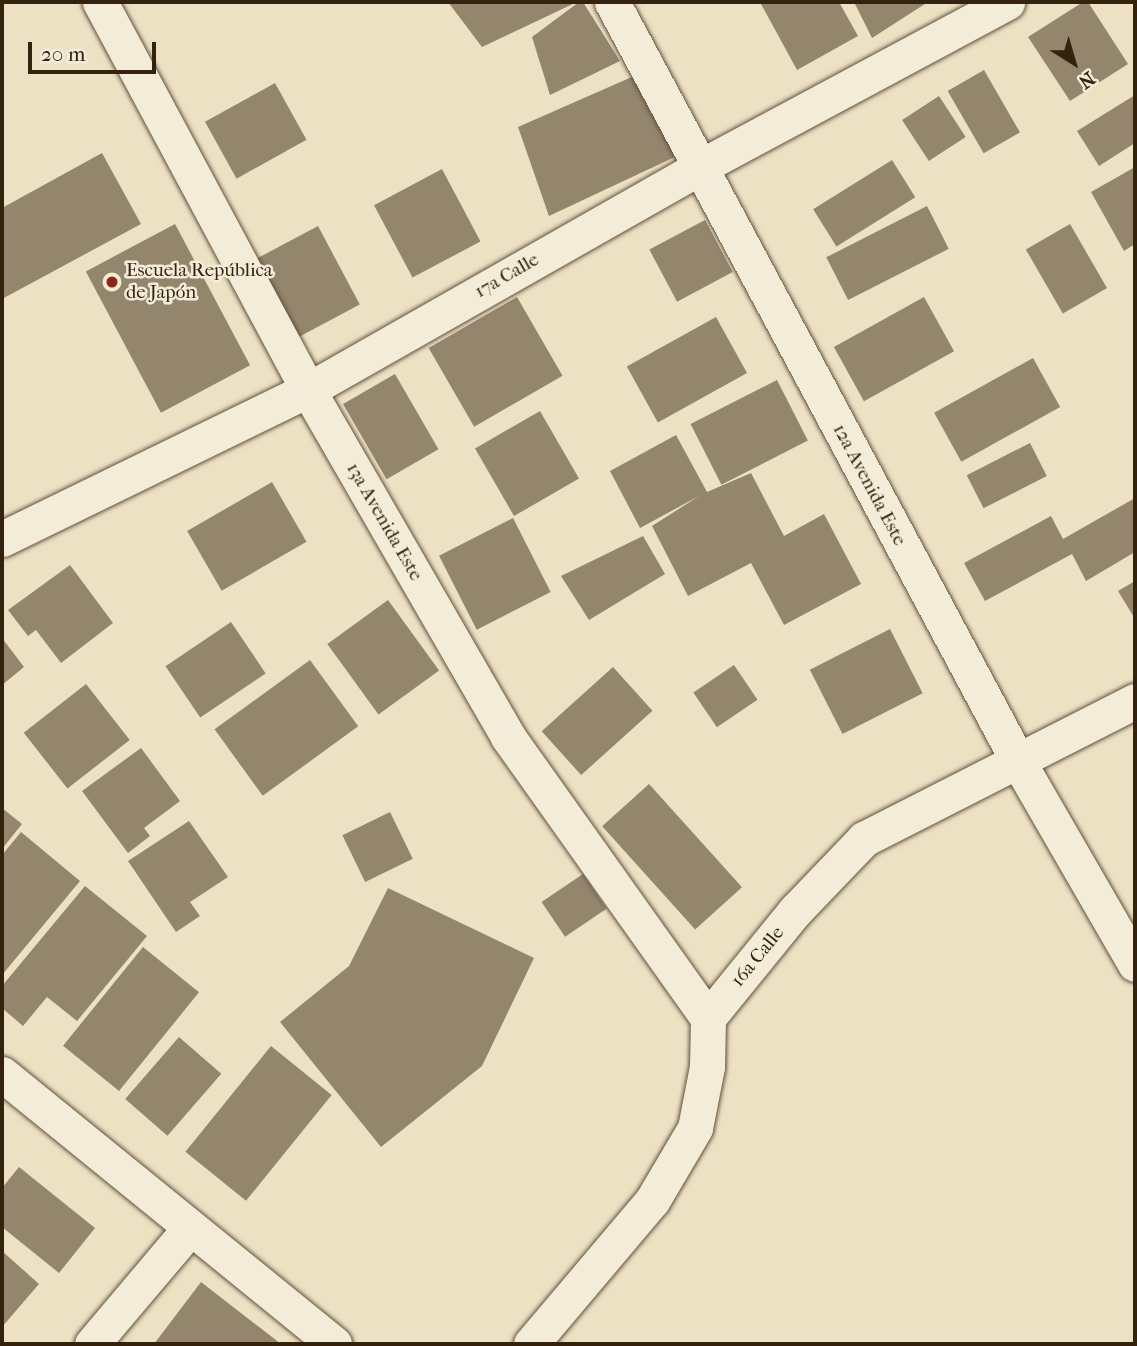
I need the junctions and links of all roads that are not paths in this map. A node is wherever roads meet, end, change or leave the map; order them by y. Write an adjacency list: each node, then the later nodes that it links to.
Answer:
1 (100, 2): 5 (street, 13a Avenida Este)
2 (612, 2): 4 (street, 12a Avenida Este)
3 (1007, 2): 4 (street, 17a Calle)
4 (698, 167): 5 (street, 17a Calle); 8 (street, 12a Avenida Este)
5 (308, 390): 6 (street, 17a Calle); 10 (street, 13a Avenida Este)
6 (2, 539)
7 (1135, 701): 8 (street, 16a Calle)
8 (1019, 763): 9 (street, 12a Avenida Este); 10 (street, 16a Calle)
9 (1135, 964)
10 (708, 1018): 15 (street)
11 (2, 1074): 12 (street)
12 (190, 1228): 13 (street); 14 (street)
13 (92, 1344)
14 (334, 1344)
15 (531, 1344)

